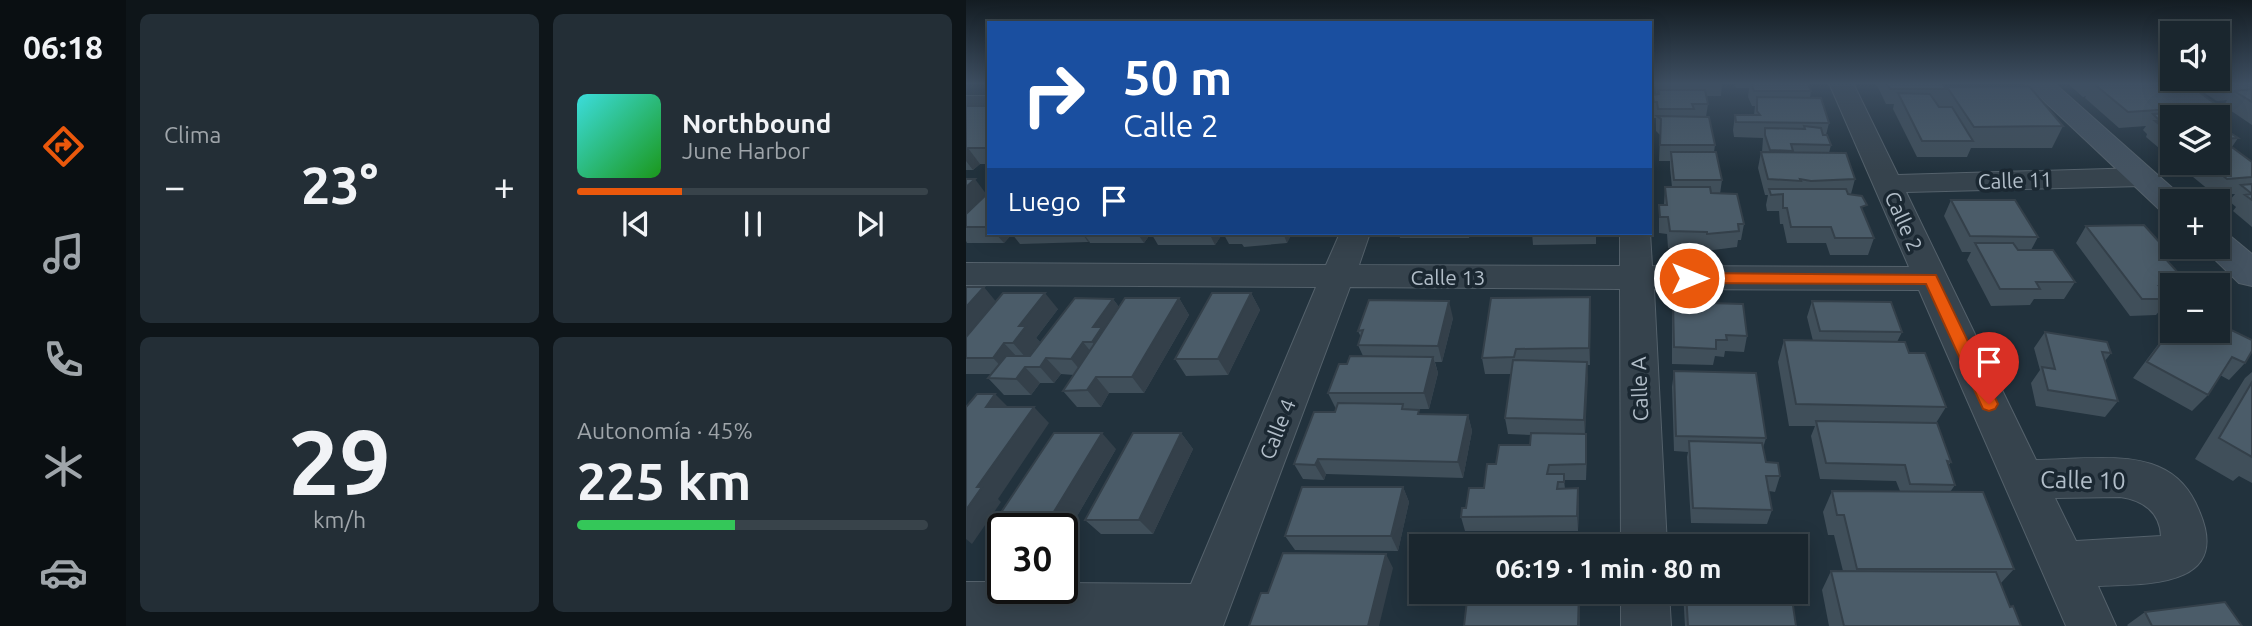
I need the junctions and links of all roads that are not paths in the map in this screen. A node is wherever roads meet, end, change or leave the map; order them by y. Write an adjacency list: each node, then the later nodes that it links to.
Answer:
1 (1855, 112): 4 (street, Calle 2)
2 (2070, 112): 3 (street)
3 (2142, 177): 4 (street, Calle 11); 5 (street)
4 (1887, 184): 13 (street, Calle 2)
5 (2160, 193)
6 (1354, 235): 11 (street, Calle 4)
7 (1635, 235): 12 (street, Calle A)
8 (2230, 255): 10 (street)
9 (966, 274): 11 (street, Calle 13)
10 (2252, 274)
11 (1338, 276): 12 (street, Calle 13); 19 (street, Calle 4)
12 (1636, 278): 13 (street, Calle 13); 15 (street, Calle A)
13 (1931, 279): 14 (street, Calle 2)
14 (2024, 479): 16 (street, Calle 2); 16 (street, Calle 10)
15 (1644, 534)
16 (2063, 564): 21 (street, Calle 2)
17 (1645, 604): 20 (street)
18 (966, 606): 19 (street)
19 (1201, 617)
20 (1646, 626)
21 (2091, 626)

